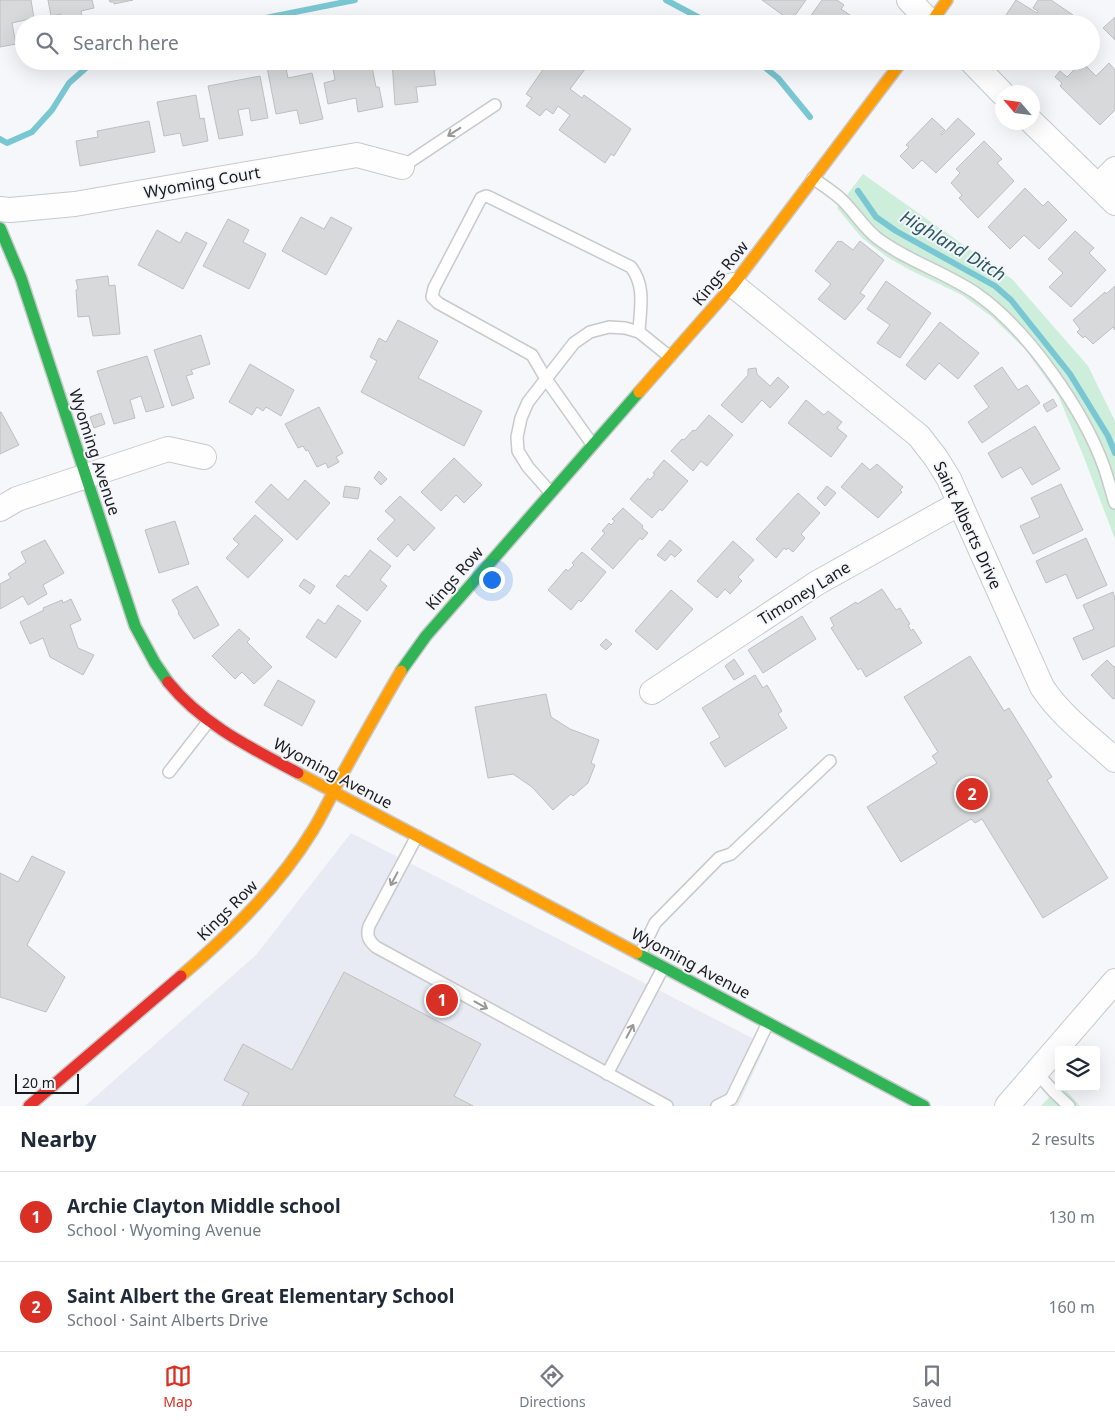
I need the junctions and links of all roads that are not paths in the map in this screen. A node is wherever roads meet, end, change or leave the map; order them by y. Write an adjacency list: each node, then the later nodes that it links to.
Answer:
1 (909, 0): 3 (street)
2 (947, 0): 4 (main road)
3 (923, 15)
4 (937, 15)
5 (895, 70): 12 (main road, Kings Row)
6 (980, 70): 7 (street)
7 (995, 85)
8 (495, 105): 10 (lane, one-way to 10)
9 (1040, 130): 13 (street)
10 (402, 167): 15 (street, Wyoming Court)
11 (1115, 169): 13 (street)
12 (813, 178): 17 (main road, Kings Row); 26 (lane)
13 (1098, 186): 14 (street)
14 (1115, 203)
15 (0, 209)
16 (0, 228): 23 (main road, Wyoming Avenue)
17 (734, 285): 19 (main road, Kings Row); 25 (street, Saint Alberts Drive)
18 (639, 332): 19 (lane); 20 (lane); 20 (lane)
19 (670, 358): 21 (main road, Kings Row)
20 (546, 379): 21 (lane); 24 (lane)
21 (592, 444): 24 (main road, Kings Row)
22 (204, 457): 23 (street)
23 (86, 476): 27 (street); 29 (main road, Wyoming Avenue)
24 (550, 492): 33 (main road, Kings Row)
25 (960, 502): 28 (street, Timoney Lane); 30 (street, Saint Alberts Drive)
26 (1115, 503)
27 (0, 509)
28 (652, 692)
29 (208, 722): 32 (lane); 33 (main road, Wyoming Avenue)
30 (1115, 760)
31 (830, 761): 35 (lane)
32 (169, 772)
33 (333, 792): 34 (main road, Wyoming Avenue); 42 (main road, Kings Row)
34 (417, 836): 35 (main road, Wyoming Avenue); 40 (lane, one-way to 40)
35 (640, 954): 36 (main road, Wyoming Avenue)
36 (664, 967): 38 (main road, Wyoming Avenue); 40 (lane, one-way to 36)
37 (1115, 981): 39 (street)
38 (768, 1023): 41 (main road, Wyoming Avenue); 44 (lane)
39 (1036, 1072): 46 (street); 47 (lane)
40 (607, 1074): 43 (lane)
41 (891, 1098): 45 (main road, Wyoming Avenue)
42 (29, 1106)
43 (666, 1106)
44 (717, 1106)
45 (924, 1106)
46 (1007, 1106)
47 (1069, 1106)

